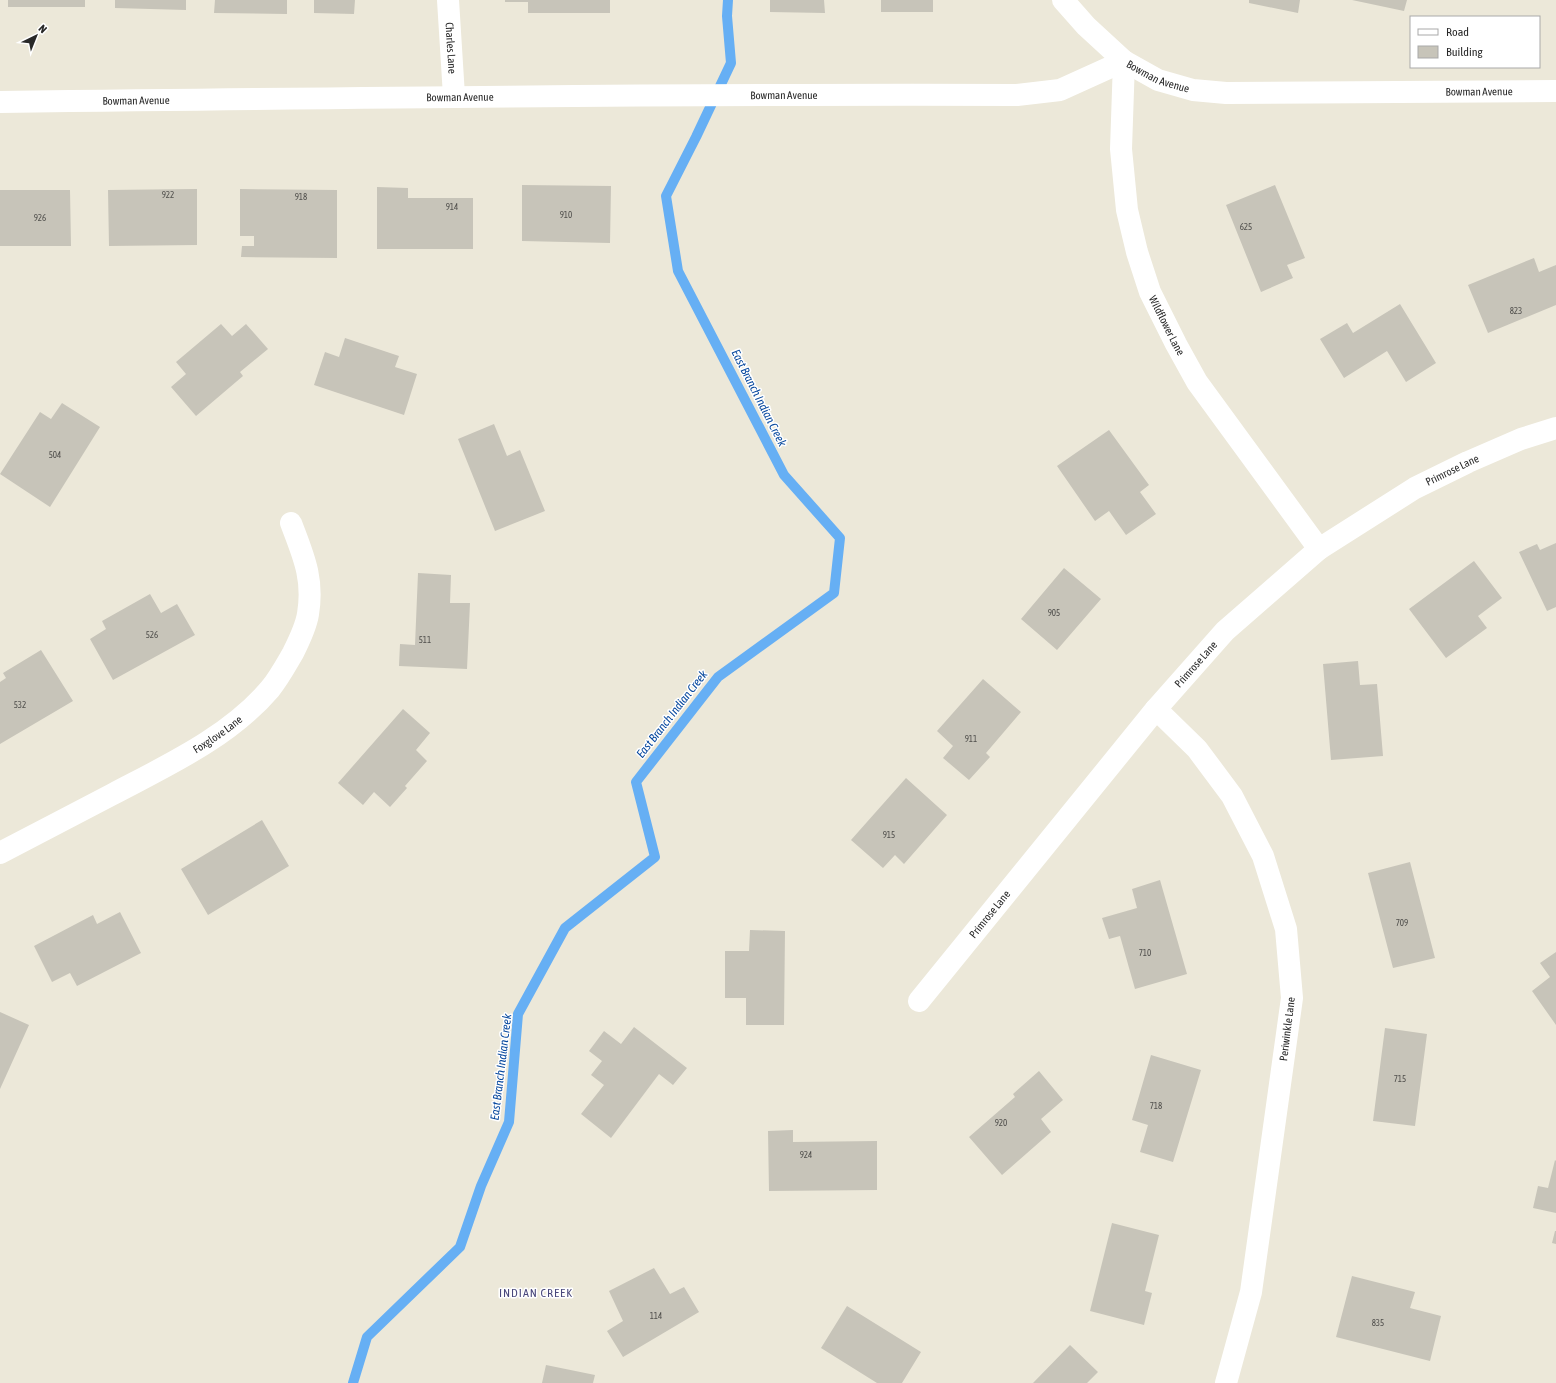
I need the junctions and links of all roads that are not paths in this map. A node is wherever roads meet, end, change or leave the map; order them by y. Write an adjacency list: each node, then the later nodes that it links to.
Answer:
1 (448, 0): 5 (street, Charles Lane)
2 (1063, 0): 3 (street)
3 (1124, 61): 4 (street, Bowman Avenue); 5 (street, Bowman Avenue); 9 (street, Wildflower Lane)
4 (1556, 91)
5 (454, 96): 6 (street, Bowman Avenue)
6 (0, 102)
7 (1556, 428): 9 (street, Primrose Lane)
8 (291, 523): 11 (street, Foxglove Lane)
9 (1319, 549): 10 (street, Primrose Lane)
10 (1156, 709): 12 (street, Primrose Lane); 13 (street, Periwinkle Lane)
11 (0, 853)
12 (919, 1001)
13 (1226, 1383)

